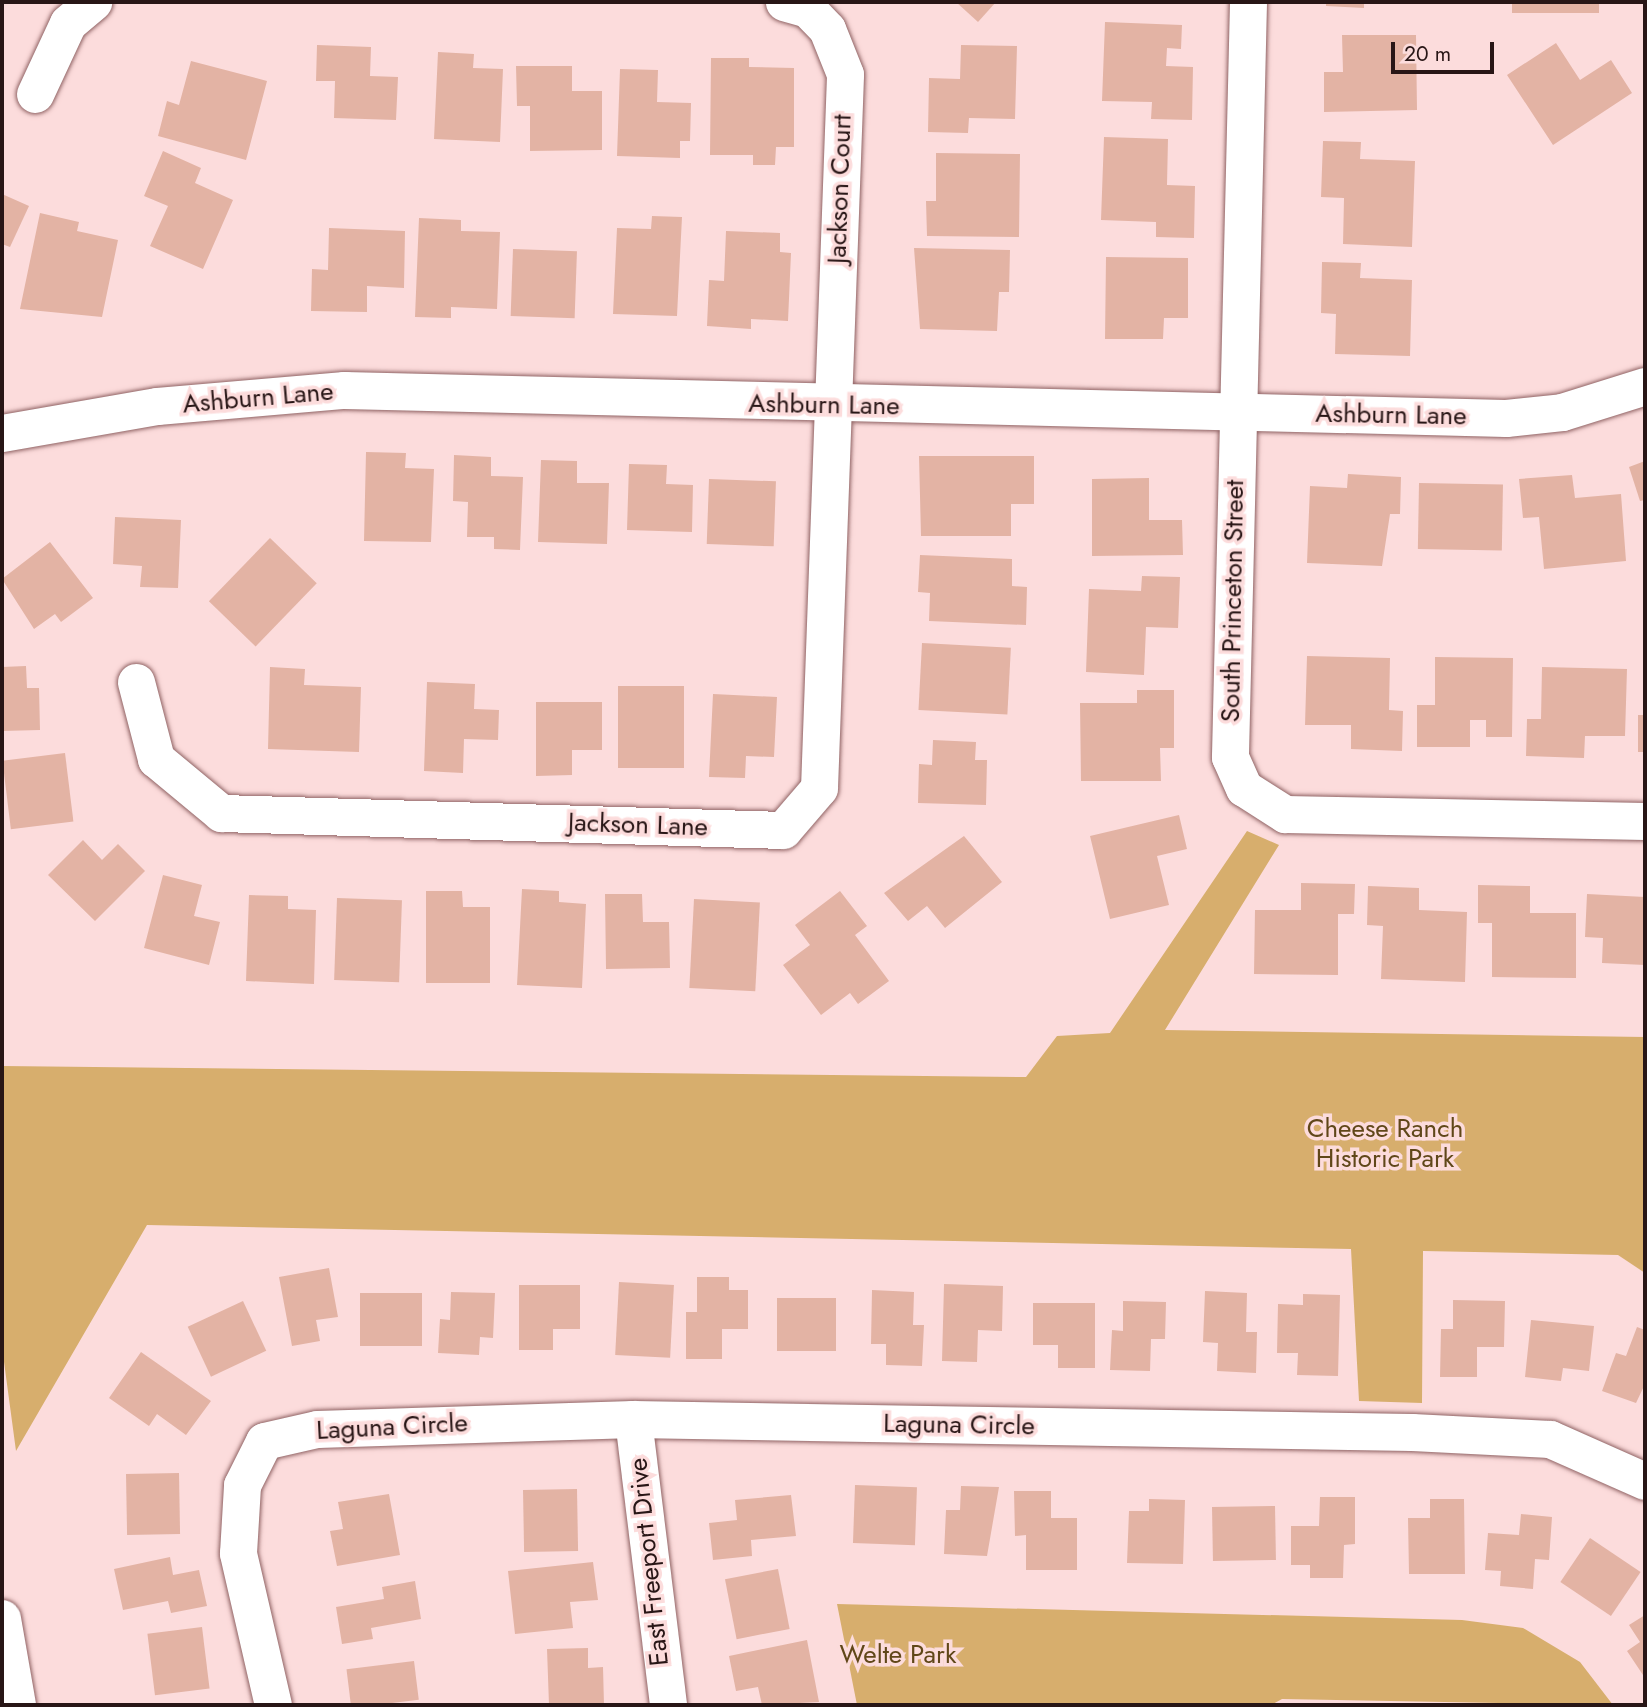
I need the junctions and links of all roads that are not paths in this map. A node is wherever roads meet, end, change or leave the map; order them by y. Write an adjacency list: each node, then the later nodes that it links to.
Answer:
1 (93, 2): 4 (street)
2 (784, 2): 6 (street, Jackson Court)
3 (1248, 2): 7 (street, South Princeton Street)
4 (35, 94)
5 (1645, 386): 7 (street, Ashburn Lane)
6 (832, 406): 7 (street, Ashburn Lane); 8 (street, Ashburn Lane); 9 (street, Jackson Lane)
7 (1236, 412): 10 (street, South Princeton Street)
8 (2, 433)
9 (136, 682)
10 (1645, 821)
11 (633, 1419): 12 (street, Laguna Circle); 15 (street, Laguna Circle); 16 (street, East Freeport Drive)
12 (1645, 1481)
13 (2, 1619): 14 (main road)
14 (17, 1705)
15 (273, 1705)
16 (668, 1705)

